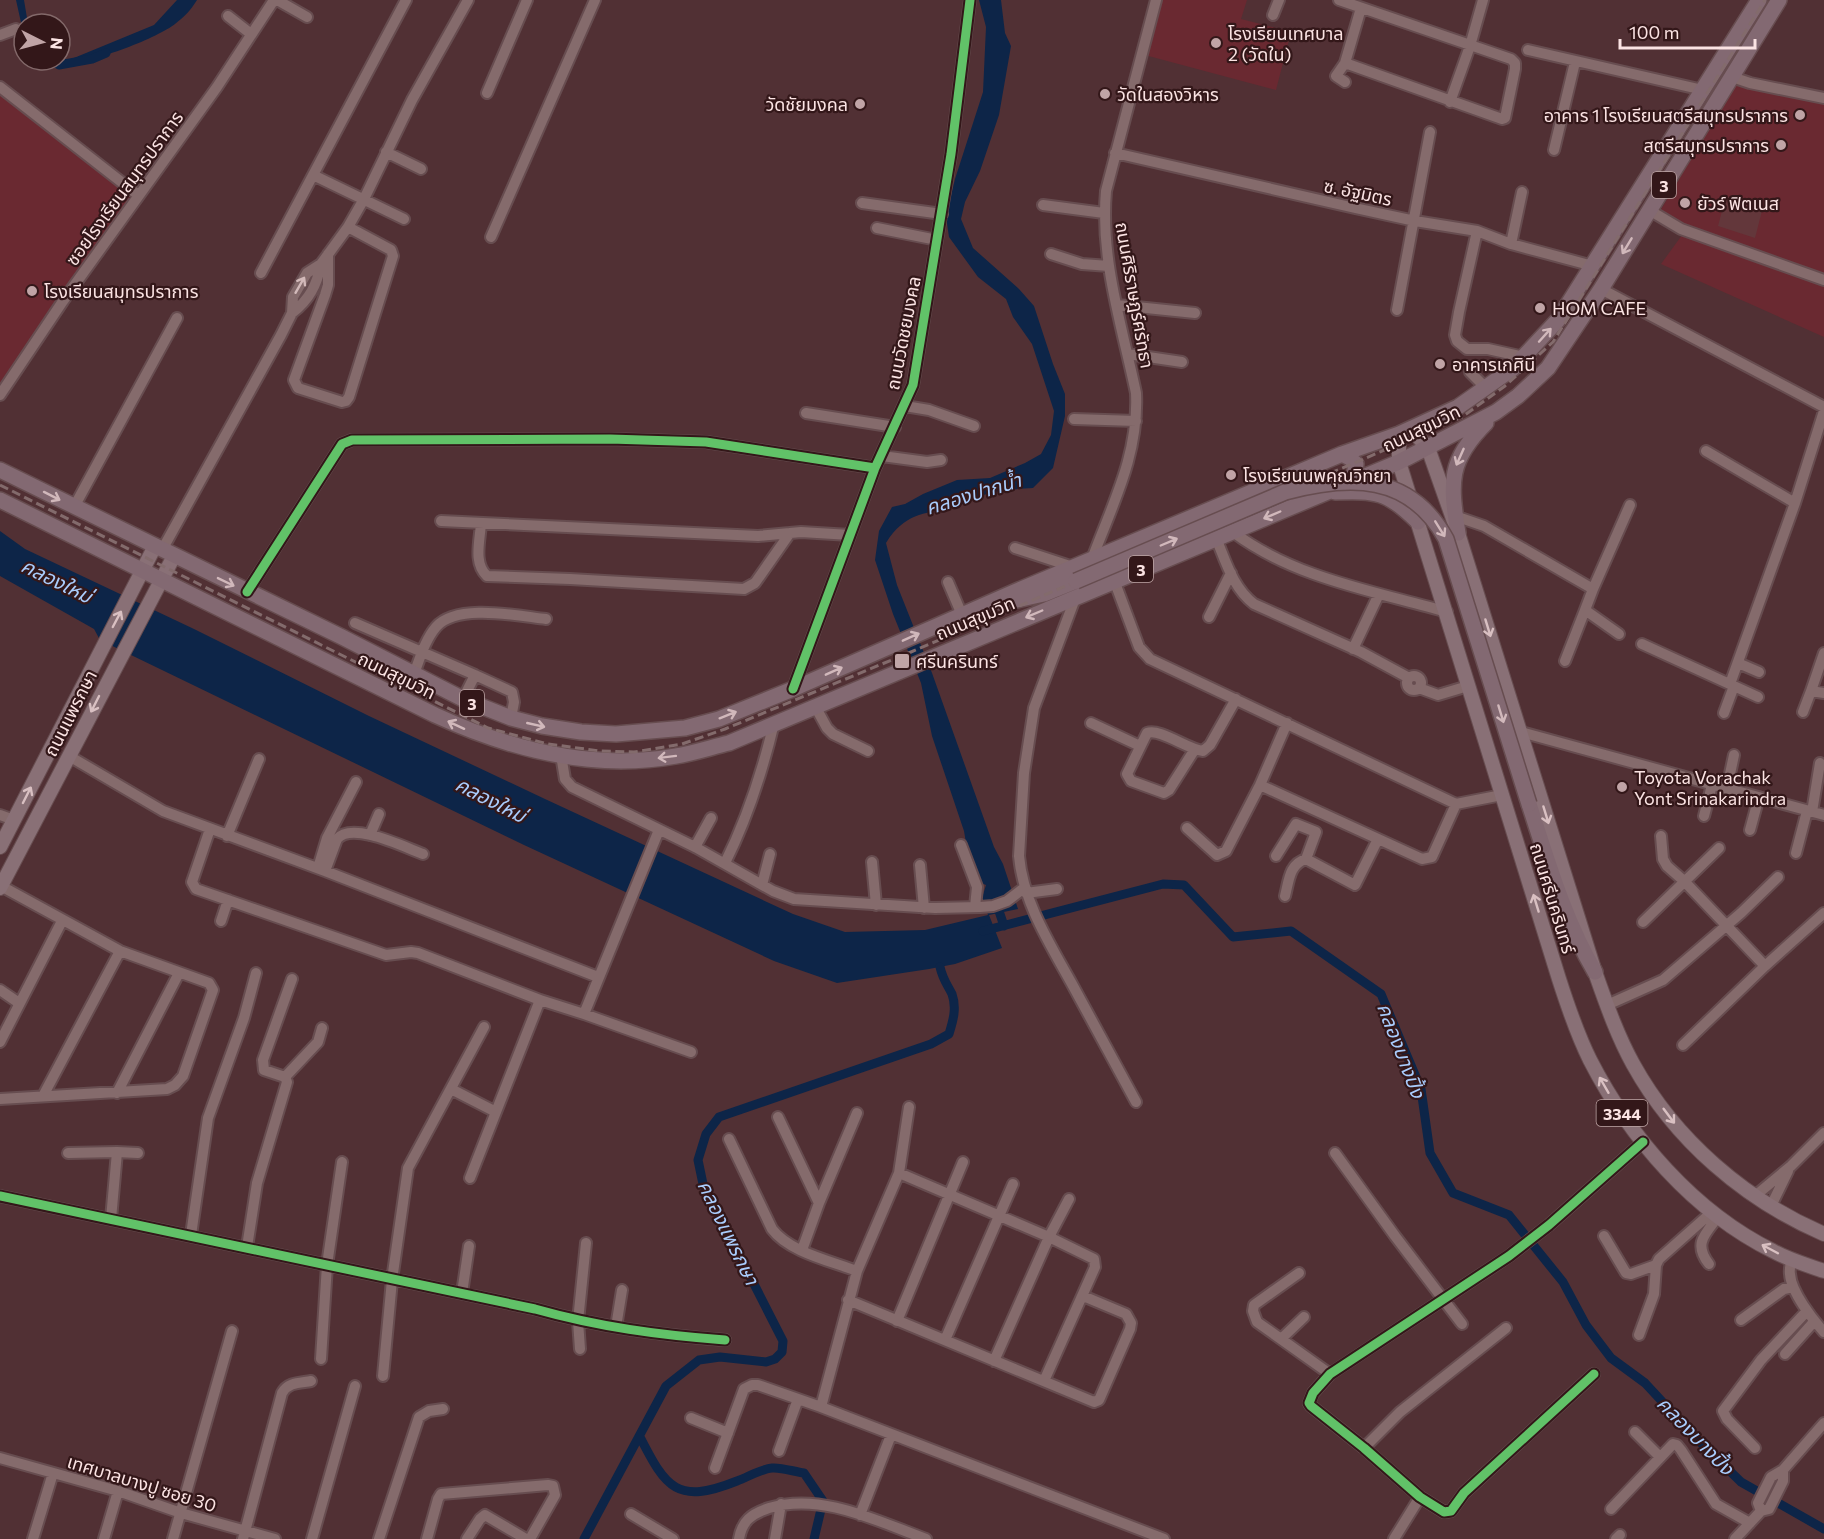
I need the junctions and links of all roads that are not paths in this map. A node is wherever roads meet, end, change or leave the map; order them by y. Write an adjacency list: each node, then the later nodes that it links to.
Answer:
1 (275, 0): 16 (street); 17 (street, ซอยโรงเรียนสมุทรปราการ)
2 (406, 0): 34 (street)
3 (468, 0): 31 (street)
4 (527, 0): 26 (street)
5 (595, 0): 48 (street)
6 (970, 0): 42 (street, ถนนวัดชยมงคล)
7 (1156, 0): 32 (street, ถนนศิริราษฎร์ศรัทธา)
8 (1279, 0): 14 (street)
9 (1339, 0): 13 (street)
10 (1483, 0): 18 (street)
11 (1759, 0): 25 (highway, ถนนสุขุมวิท / 3)
12 (1779, 0): 22 (highway, ถนนสุขุมวิท / 3)
13 (1361, 8): 18 (street); 21 (street)
14 (1273, 15)
15 (228, 16): 17 (street)
16 (307, 17)
17 (251, 34): 36 (street, ซอยโรงเรียนสมุทรปราการ)
18 (1470, 46): 28 (street); 28 (street)
19 (1528, 50): 20 (street)
20 (1575, 62): 25 (street); 30 (street)
21 (1345, 63): 23 (street); 28 (street)
22 (1732, 77): 27 (street); 40 (highway, ถนนสุขุมวิท / 3)
23 (1345, 82)
24 (0, 87): 36 (street)
25 (1703, 90): 54 (highway, ถนนสุขุมวิท / 3)
26 (487, 93)
27 (1824, 98)
28 (1450, 102)
29 (1430, 132): 44 (street)
30 (1554, 150)
31 (386, 152): 33 (street); 37 (street)
32 (1115, 153): 41 (street, ถนนศิริราษฎร์ศรัทธา); 44 (street, ซ. อัฐมิตร)
33 (421, 169)
34 (313, 175): 37 (street); 55 (street)
35 (1522, 192): 50 (street)
36 (138, 195): 67 (street, ซอยโรงเรียนสมุทรปราการ)
37 (364, 199): 43 (street); 45 (street)
38 (862, 203): 42 (street)
39 (1043, 205): 41 (street)
40 (1649, 210): 56 (street); 57 (highway, ถนนสุขุมวิท / 3, one-way to 57)
41 (1104, 213): 53 (street, ถนนศิริราษฎร์ศรัทธา)
42 (942, 214): 49 (street, ถนนวัดชยมงคล)
43 (404, 219)
44 (1415, 221): 47 (street, ซ. อัฐมิตร); 59 (street)
45 (348, 227): 51 (street); 51 (street)
46 (877, 228): 49 (street)
47 (1477, 231): 50 (street, ซ. อัฐมิตร); 63 (street)
48 (491, 237)
49 (937, 240): 68 (street, ถนนวัดชยมงคล)
50 (1511, 244): 54 (street, ซ. อัฐมิตร)
51 (328, 254): 102 (street)
52 (1052, 254): 53 (street)
53 (1109, 266): 58 (street, ถนนศิริราษฎร์ศรัทธา)
54 (1593, 266): 63 (highway, ถนนสุขุมวิท / 3, one-way to 54)
55 (261, 273)
56 (1824, 280)
57 (1601, 289): 69 (street); 70 (highway, ถนนสุขุมวิท / 3)
58 (1117, 305): 60 (street); 62 (street, ถนนศิริราษฎร์ศรัทธา)
59 (1397, 310)
60 (1195, 313)
61 (177, 318): 90 (street)
62 (1128, 354): 64 (street); 73 (street, ถนนศิริราษฎร์ศรัทธา)
63 (1524, 357): 66 (highway, ถนนสุขุมวิท / 3)
64 (1182, 362)
65 (1470, 372): 66 (street)
66 (1486, 388): 70 (highway); 76 (highway, ถนนสุขุมวิท / 3)
67 (0, 395)
68 (905, 406): 74 (street); 75 (street, ถนนวัดชยมงคล)
69 (1824, 409): 88 (street)
70 (1496, 412): 77 (highway, ถนนสุขุมวิท / 3); 91 (highway, one-way to 91)
71 (806, 413): 75 (street)
72 (1074, 419): 73 (street)
73 (1136, 421): 103 (street, ถนนศิริราษฎร์ศรัทธา)
74 (974, 426)
75 (895, 427): 80 (street, ถนนวัดชยมงคล)
76 (1405, 432): 77 (main road, ถนนศรีนครินทร์ / 3344); 79 (highway, ถนนสุขุมวิท / 3); 82 (main road, ถนนศรีนครินทร์ / 3344)
77 (1428, 448): 82 (highway, ถนนสุขุมวิท / 3); 98 (main road, ถนนศรีนครินทร์ / 3344)
78 (1706, 451): 88 (street)
79 (1342, 454): 85 (highway); 103 (highway, ถนนสุขุมวิท / 3)
80 (882, 456): 81 (street); 83 (street, ถนนวัดชยมงคล)
81 (941, 460)
82 (1399, 462): 85 (highway, ถนนสุขุมวิท / 3); 93 (main road, ถนนศรีนครินทร์ / 3344)
83 (875, 468): 99 (street, ถนนวัดชยมงคล); 113 (street)
84 (0, 470): 90 (highway, ถนนสุขุมวิท / 3, one-way to 90)
85 (1353, 481): 86 (highway, ถนนสุขุมวิท / 3)
86 (1326, 492): 93 (highway); 96 (highway, ถนนสุขุมวิท / 3, one-way to 96)
87 (0, 500): 95 (highway, ถนนสุขุมวิท / 3)
88 (1795, 503): 127 (street)
89 (1630, 505): 112 (street)
90 (74, 507): 95 (highway); 102 (highway, ถนนสุขุมวิท / 3)
91 (1455, 516): 98 (highway); 112 (street)
92 (441, 521): 94 (street)
93 (1418, 522): 107 (main road, ถนนศรีนครินทร์ / 3344)
94 (481, 524): 97 (street); 97 (street)
95 (62, 531): 104 (highway, ถนนสุขุมวิท / 3)
96 (1233, 532): 100 (highway, ถนนสุขุมวิท / 3); 114 (street)
97 (790, 533): 99 (street)
98 (1458, 533): 106 (main road, ถนนศรีนครินทร์ / 3344)
99 (850, 535): 133 (street, ถนนวัดชยมงคล)
100 (1216, 538): 105 (street); 109 (highway, ถนนสุขุมวิท / 3)
101 (1015, 548): 110 (street)
102 (163, 551): 104 (main road, ถนนแพรกษา); 108 (main road, ถนนแพรกษา); 113 (highway, ถนนสุขุมวิท / 3, one-way to 113)
103 (1092, 559): 110 (highway, ถนนสุขุมวิท / 3)
104 (142, 571): 108 (highway, ถนนสุขุมวิท / 3); 168 (main road, ถนนแพรกษา, one-way to 104)
105 (1231, 573): 118 (street); 123 (street)
106 (1471, 573): 107 (main road); 146 (main road, ถนนศรีนครินทร์ / 3344, one-way to 146)
107 (1436, 578): 116 (main road, ถนนศรีนครินทร์ / 3344)
108 (160, 580): 150 (highway, ถนนสุขุมวิท / 3, one-way to 108); 152 (main road, ถนนแพรกษา, one-way to 152)
109 (1114, 580): 110 (highway, ถนนสุขุมวิท / 3); 138 (street)
110 (1075, 581): 117 (highway, ถนนสุขุมวิท / 3); 139 (highway, ถนนสุขุมวิท / 3, one-way to 139); 195 (street); 208 (highway, one-way to 208, bridge)
111 (948, 582): 117 (street)
112 (1593, 589): 115 (street)
113 (247, 592): 129 (highway, ถนนสุขุมวิท / 3)
114 (1379, 594): 116 (street); 123 (street)
115 (1585, 610): 121 (street); 126 (street)
116 (1446, 612): 132 (main road, ถนนศรีนครินทร์ / 3344)
117 (962, 615): 133 (highway, ถนนสุขุมวิท / 3, one-way to 117)
118 (1209, 617)
119 (546, 619): 124 (street)
120 (355, 623): 124 (street)
121 (1618, 634)
122 (1642, 644): 131 (street)
123 (1353, 649): 132 (street)
124 (422, 652): 129 (street); 130 (street)
125 (1824, 653): 134 (street)
126 (1566, 661)
127 (1738, 663): 128 (street); 131 (street)
128 (1759, 672)
129 (414, 674): 137 (highway, ถนนสุขุมวิท / 3)
130 (475, 675): 137 (street); 142 (street)
131 (1732, 685): 136 (street); 140 (street)
132 (1468, 686): 159 (main road, ถนนศรีนครินทร์ / 3344)
133 (793, 689): 142 (highway, ถนนสุขุมวิท / 3, one-way to 133)
134 (1811, 691): 135 (street); 141 (street)
135 (1824, 693)
136 (1758, 697)
137 (463, 699): 142 (highway, ถนนสุขุมวิท / 3)
138 (1236, 699): 145 (street); 148 (street)
139 (815, 706): 143 (highway, ถนนสุขุมวิท / 3); 149 (street)
140 (1724, 712)
141 (1803, 712)
142 (511, 718)
143 (774, 723): 150 (highway, ถนนสุขุมวิท / 3, one-way to 150); 187 (street)
144 (1091, 723): 147 (street)
145 (1287, 723): 156 (street); 161 (street)
146 (1521, 732): 157 (street); 208 (main road, ถนนศรีนครินทร์ / 3344, one-way to 208)
147 (1140, 746): 148 (street); 148 (street)
148 (1195, 749)
149 (868, 751)
150 (561, 755): 171 (street)
151 (1734, 755): 158 (street)
152 (69, 756): 170 (street); 193 (main road, ถนนแพรกษา)
153 (259, 759): 174 (street)
154 (1820, 763): 162 (street)
155 (356, 782): 189 (street)
156 (1260, 785): 169 (street); 176 (street)
157 (1712, 785): 158 (street); 166 (street)
158 (1727, 789): 160 (street)
159 (1502, 795): 161 (street); 235 (main road, ถนนศรีนครินทร์ / 3344, one-way to 159)
160 (1759, 797): 162 (street); 172 (street)
161 (1456, 804): 176 (street)
162 (1810, 811): 165 (street); 181 (street)
163 (379, 814): 173 (street)
164 (0, 815): 168 (street)
165 (1824, 815)
166 (1704, 816)
167 (711, 818): 179 (street)
168 (14, 820): 178 (main road, ถนนแพรกษา)
169 (1187, 828)
170 (210, 829): 174 (street); 197 (street)
171 (659, 830): 179 (street); 211 (street)
172 (1750, 830)
173 (370, 835): 182 (street); 189 (street)
174 (227, 836): 189 (street)
175 (1661, 836): 191 (street)
176 (1378, 839): 185 (street)
177 (961, 845): 200 (street)
178 (0, 847)
179 (695, 848): 187 (street)
180 (1719, 848): 191 (street)
181 (1796, 853)
182 (423, 854)
183 (770, 854): 192 (street)
184 (1276, 856): 185 (street)
185 (1306, 859): 196 (street)
186 (872, 862): 198 (street)
187 (725, 863): 192 (street)
188 (920, 865): 199 (street)
189 (322, 869): 211 (street)
190 (1778, 877): 205 (street)
191 (1684, 881): 204 (street); 205 (street)
192 (762, 885): 198 (street)
193 (1, 887): 202 (street)
194 (1057, 889): 195 (street)
195 (1024, 893): 200 (street); 228 (street)
196 (1285, 896)
197 (228, 900): 203 (street); 214 (street)
198 (876, 905): 199 (street)
199 (924, 908): 200 (street)
200 (977, 908)
201 (1824, 913): 207 (street)
202 (62, 921): 206 (street); 215 (street)
203 (220, 921)
204 (1642, 922)
205 (1725, 925): 207 (street); 216 (street)
206 (120, 951): 209 (street); 226 (street)
207 (1765, 966): 221 (street)
208 (1595, 972): 216 (main road, ถนนศรีนครินทร์ / 3344)
209 (179, 973): 225 (street); 225 (street)
210 (256, 973): 256 (street)
211 (598, 977): 217 (street)
212 (292, 979): 223 (street)
213 (0, 990): 215 (street)
214 (540, 1000): 217 (street); 230 (street)
215 (19, 1003): 220 (street)
216 (1607, 1005): 248 (main road, ถนนศรีนครินทร์ / 3344, one-way to 248)
217 (584, 1014): 222 (street)
218 (484, 1027): 224 (street)
219 (322, 1028): 223 (street)
220 (0, 1042)
221 (1683, 1045)
222 (692, 1052)
223 (285, 1077): 261 (street)
224 (451, 1089): 230 (street); 270 (street)
225 (117, 1093): 226 (street)
226 (43, 1096): 227 (street)
227 (0, 1099)
228 (1136, 1102)
229 (909, 1107): 243 (street)
230 (496, 1112): 244 (street)
231 (857, 1113): 250 (street)
232 (778, 1117): 250 (street)
233 (1824, 1133): 242 (street)
234 (729, 1139): 262 (street)
235 (1643, 1142): 252 (main road, ถนนศรีนครินทร์ / 3344); 275 (street)
236 (117, 1152): 237 (street); 238 (street); 254 (street)
237 (68, 1153)
238 (138, 1153)
239 (1335, 1153): 275 (street)
240 (342, 1162): 265 (street)
241 (963, 1162): 246 (street)
242 (1791, 1166): 248 (street); 251 (street)
243 (899, 1173): 246 (street); 267 (street)
244 (470, 1178)
245 (1013, 1184): 253 (street)
246 (951, 1195): 253 (street); 281 (street)
247 (0, 1196): 254 (street)
248 (1755, 1196): 251 (main road, ถนนศรีนครินทร์ / 3344)
249 (1068, 1199): 258 (street)
250 (819, 1203): 262 (street)
251 (1771, 1206): 255 (main road, ถนนศรีนครินทร์ / 3344)
252 (1715, 1215): 263 (main road, ถนนศรีนครินทร์ / 3344, one-way to 252); 264 (street); 266 (street)
253 (999, 1217): 258 (street); 290 (street)
254 (111, 1220): 256 (street)
255 (1824, 1234)
256 (191, 1235): 261 (street)
257 (1604, 1236): 266 (street)
258 (1049, 1237): 274 (street); 295 (street)
259 (586, 1243): 280 (street)
260 (469, 1246): 273 (street)
261 (247, 1247): 265 (street)
262 (802, 1250): 267 (street)
263 (1791, 1260): 268 (main road, ถนนศรีนครินทร์ / 3344); 271 (street)
264 (1709, 1264)
265 (327, 1265): 270 (street); 294 (street)
266 (1656, 1265): 288 (street)
267 (857, 1271): 276 (street)
268 (1824, 1271)
269 (1299, 1273): 289 (street)
270 (392, 1280): 273 (street); 298 (street)
271 (1793, 1287): 277 (street); 279 (street)
272 (622, 1290): 284 (street)
273 (462, 1293): 280 (street)
274 (1083, 1296): 300 (street); 300 (street)
275 (1444, 1299): 283 (street); 296 (street)
276 (848, 1300): 281 (street); 303 (street)
277 (1807, 1311): 282 (street); 311 (street)
278 (1304, 1317): 289 (street)
279 (1741, 1320)
280 (578, 1321): 284 (street); 292 (street)
281 (897, 1321): 290 (street)
282 (1816, 1323): 287 (street); 293 (street)
283 (1462, 1324)
284 (616, 1327): 291 (street)
285 (1506, 1328): 310 (street)
286 (232, 1331): 323 (street)
287 (1824, 1332)
288 (1639, 1335)
289 (1281, 1339): 296 (street)
290 (945, 1340): 295 (street)
291 (725, 1341)
292 (580, 1349)
293 (1785, 1354)
294 (321, 1359)
295 (994, 1361): 300 (street)
296 (1330, 1374): 310 (street)
297 (1594, 1374): 319 (street)
298 (383, 1376)
299 (311, 1381): 327 (street)
300 (1044, 1381)
301 (355, 1386): 332 (street)
302 (798, 1399): 303 (street); 308 (street); 312 (street)
303 (820, 1407): 309 (street)
304 (443, 1409): 333 (street)
305 (691, 1418): 308 (street)
306 (1824, 1423): 317 (street)
307 (1635, 1432): 313 (street)
308 (728, 1433): 315 (street)
309 (891, 1435): 325 (street); 341 (street)
310 (1364, 1448): 319 (street)
311 (1755, 1448)
312 (779, 1451)
313 (1659, 1456): 322 (street); 326 (street)
314 (0, 1458): 316 (street, เทศบาลบางปู ซอย 30)
315 (715, 1468)
316 (53, 1473): 318 (street, เทศบาลบางปู ซอย 30); 328 (street)
317 (1783, 1476): 321 (street); 321 (street)
318 (118, 1491): 323 (street, เทศบาลบางปู ซอย 30); 329 (street)
319 (1420, 1497): 342 (street)
320 (781, 1504): 325 (street); 338 (street); 339 (street)
321 (1762, 1507): 326 (street)
322 (1611, 1509)
323 (181, 1513): 327 (street, เทศบาลบางปู ซอย 30); 330 (street)
324 (631, 1514): 337 (street)
325 (860, 1515): 340 (street)
326 (1750, 1523): 343 (street)
327 (244, 1535): 331 (street, เทศบาลบางปู ซอย 30)
328 (33, 1539)
329 (104, 1539)
330 (173, 1539)
331 (275, 1539)
332 (312, 1539)
333 (379, 1539)
334 (427, 1539): 336 (street)
335 (467, 1539): 336 (street)
336 (528, 1539)
337 (673, 1539)
338 (739, 1539)
339 (775, 1539)
340 (926, 1539)
341 (1164, 1539)
342 (1394, 1539)
343 (1735, 1539)

